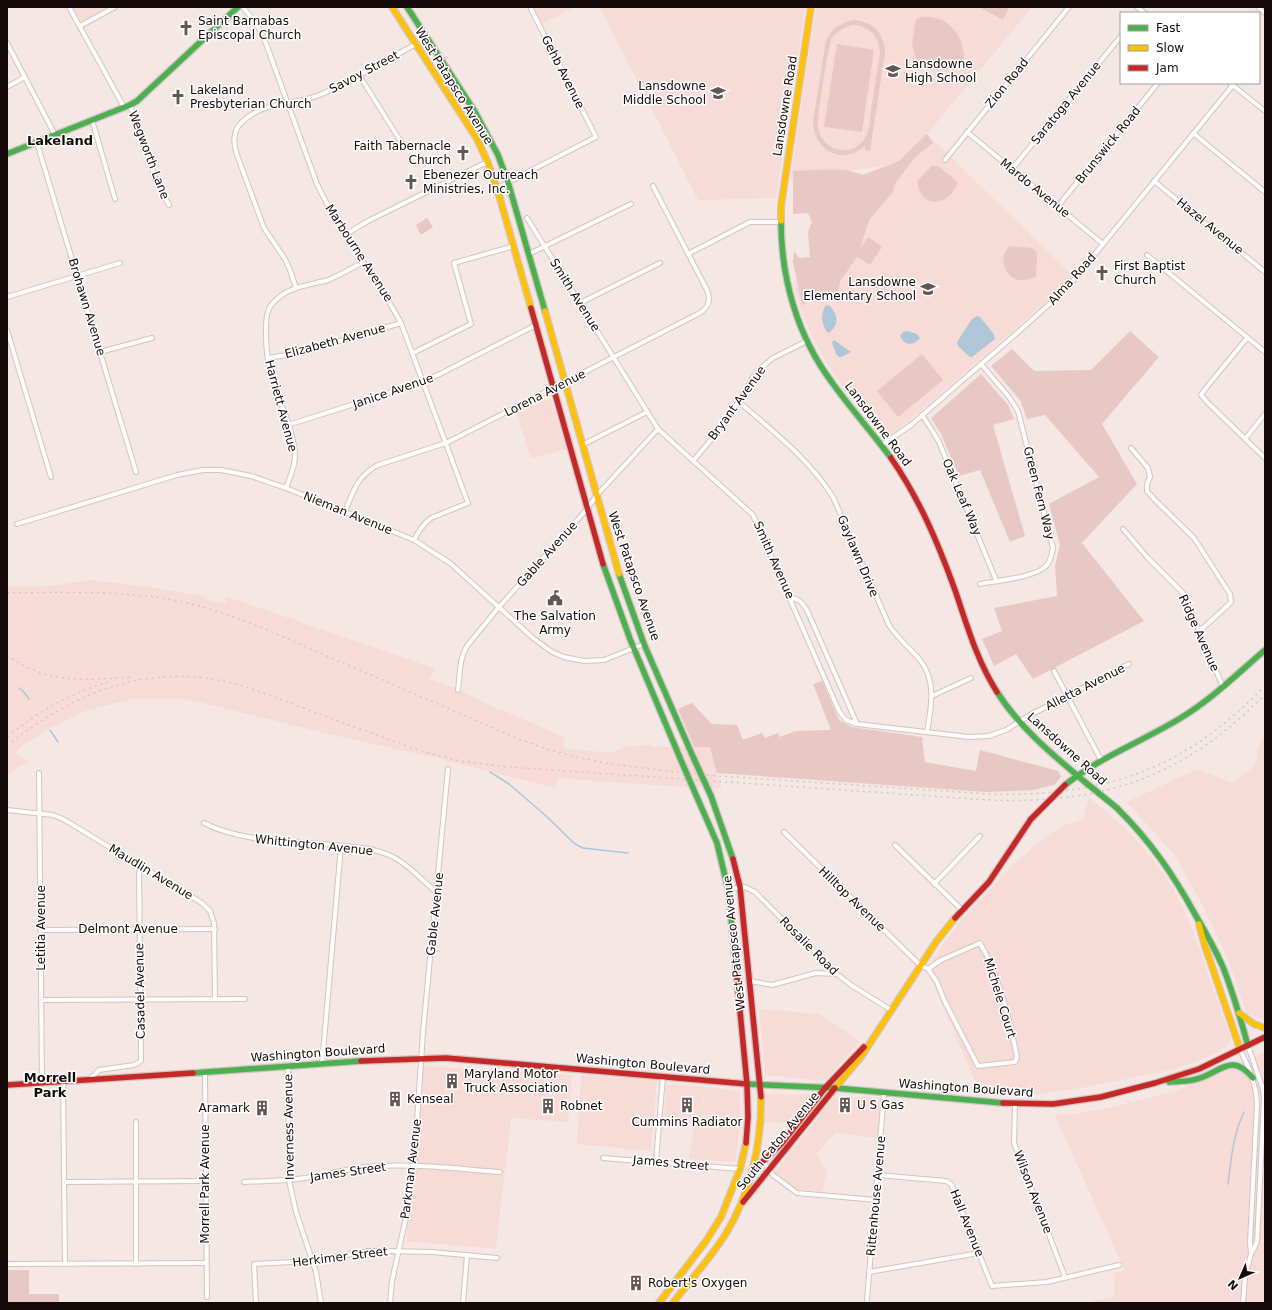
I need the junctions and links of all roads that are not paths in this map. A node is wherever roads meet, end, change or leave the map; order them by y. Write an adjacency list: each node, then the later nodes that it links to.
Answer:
1 (69, 7): 14 (street, Wegworth Lane)
2 (115, 7): 14 (street)
3 (238, 7): 24 (main road)
4 (243, 7): 23 (street, Marbourne Avenue)
5 (392, 7): 17 (main road, West Patapsco Avenue)
6 (407, 7): 37 (main road, West Patapsco Avenue)
7 (530, 7): 37 (street, Gehb Avenue)
8 (811, 7): 46 (main road, Lansdowne Road)
9 (1069, 7): 27 (street, Zion Road)
10 (1137, 7): 12 (street)
11 (1258, 7): 13 (street)
12 (1142, 12)
13 (1265, 13)
14 (80, 26): 24 (street, Wegworth Lane)
15 (1120, 37): 35 (street, Saratoga Avenue)
16 (7, 43): 19 (street)
17 (416, 44): 18 (street, Savoy Street); 34 (main road, West Patapsco Avenue)
18 (359, 75): 23 (street, Savoy Street); 31 (street)
19 (25, 77): 22 (street); 29 (street)
20 (1157, 84): 44 (street, Brunswick Road)
21 (1232, 84): 25 (street); 28 (street, Alma Road)
22 (7, 87)
23 (288, 102): 47 (street, Marbourne Avenue); 59 (street, Savoy Street)
24 (127, 106): 26 (main road); 43 (street, Wegworth Lane)
25 (1265, 112)
26 (92, 120): 29 (main road); 41 (street)
27 (967, 132): 33 (street, Zion Road); 35 (street, Mardo Avenue)
28 (1193, 133): 36 (street, Alma Road); 40 (street)
29 (56, 135): 30 (main road)
30 (37, 143): 32 (main road); 58 (street, Brohawn Avenue)
31 (403, 145)
32 (7, 154)
33 (945, 160)
34 (488, 163): 39 (main road, West Patapsco Avenue); 47 (street)
35 (1012, 169): 44 (street, Mardo Avenue)
36 (1154, 181): 48 (street, Alma Road); 57 (street, Hazel Avenue)
37 (508, 182): 39 (street); 51 (main road, West Patapsco Avenue)
38 (654, 186): 52 (street)
39 (497, 188): 49 (main road, West Patapsco Avenue)
40 (1265, 192)
41 (116, 199)
42 (631, 204): 50 (street)
43 (169, 205)
44 (1058, 206): 48 (street, Mardo Avenue)
45 (527, 218): 50 (street, Smith Avenue)
46 (780, 222): 52 (street); 67 (main road, Lansdowne Road)
47 (345, 235): 54 (street, Marbourne Avenue)
48 (1103, 244): 73 (street, Alma Road)
49 (514, 246): 63 (main road, West Patapsco Avenue); 70 (street)
50 (545, 246): 51 (street); 61 (street, Smith Avenue)
51 (529, 254): 75 (main road, West Patapsco Avenue)
52 (688, 254): 72 (street, Lorena Avenue)
53 (1146, 255): 66 (street)
54 (363, 262): 59 (street, Harriett Avenue); 62 (street, Marbourne Avenue)
55 (120, 263): 58 (street)
56 (660, 263): 61 (street)
57 (1265, 272)
58 (77, 276): 60 (street); 68 (street, Brohawn Avenue)
59 (296, 288): 71 (street, Harriett Avenue)
60 (7, 297)
61 (580, 303): 72 (street, Smith Avenue)
62 (402, 322): 70 (street, Marbourne Avenue); 71 (street, Elizabeth Avenue)
63 (536, 325): 74 (street, Janice Avenue); 76 (main road, West Patapsco Avenue)
64 (7, 330): 91 (street)
65 (152, 338): 68 (street)
66 (1247, 338): 69 (street); 83 (street)
67 (807, 341): 77 (street, Bryant Avenue); 86 (main road, Lansdowne Road)
68 (100, 352): 90 (street, Brohawn Avenue)
69 (1265, 352)
70 (413, 353): 74 (street, Marbourne Avenue)
71 (268, 358): 81 (street, Harriett Avenue)
72 (613, 358): 75 (street, Lorena Avenue); 78 (street, Smith Avenue)
73 (981, 364): 80 (street, Alma Road); 99 (street, Green Fern Way)
74 (424, 382): 81 (street, Janice Avenue); 84 (street, Marbourne Avenue)
75 (565, 383): 76 (street, Lorena Avenue); 85 (main road, West Patapsco Avenue)
76 (554, 389): 84 (street, Lorena Avenue); 94 (main road, West Patapsco Avenue)
77 (739, 402): 89 (street, Bryant Avenue); 112 (street, Gaylawn Drive)
78 (647, 412): 82 (street, Smith Avenue); 85 (street)
79 (1265, 414): 83 (street)
80 (922, 415): 86 (street, Alma Road); 99 (street, Oak Leaf Way)
81 (288, 425): 92 (street, Harriett Avenue)
82 (658, 429): 89 (street, Smith Avenue); 93 (street, Gable Avenue)
83 (1245, 439): 88 (street)
84 (446, 443): 95 (street, Lorena Avenue); 98 (street, Marbourne Avenue)
85 (582, 445): 93 (main road, West Patapsco Avenue)
86 (882, 446): 114 (main road, Lansdowne Road)
87 (1131, 448): 103 (street)
88 (1265, 458)
89 (693, 461): 101 (street, Smith Avenue)
90 (136, 472)
91 (52, 477)
92 (286, 488): 95 (street, Nieman Avenue); 96 (street, Nieman Avenue)
93 (596, 496): 94 (street, Gable Avenue); 104 (main road, West Patapsco Avenue)
94 (588, 508): 102 (street, Gable Avenue); 105 (main road, West Patapsco Avenue)
95 (345, 512): 98 (street, Nieman Avenue)
96 (18, 524)
97 (1123, 529): 103 (street, Ridge Avenue)
98 (414, 540): 102 (street, Nieman Avenue)
99 (996, 580): 100 (street, Green Fern Way)
100 (980, 584)
101 (790, 598): 115 (street, Smith Avenue); 115 (street)
102 (499, 607): 105 (street, Nieman Avenue); 111 (street, Gable Avenue)
103 (1199, 628): 110 (street, Ridge Avenue)
104 (644, 644): 105 (street, Nieman Avenue); 130 (main road, West Patapsco Avenue, bridge)
105 (633, 648): 131 (main road, West Patapsco Avenue, bridge)
106 (1265, 650): 110 (main road)
107 (1129, 664): 113 (street, Alletta Avenue)
108 (1054, 671): 113 (street)
109 (971, 678): 112 (street)
110 (1223, 687): 117 (main road)
111 (458, 690)
112 (932, 696): 116 (street, Gaylawn Drive)
113 (1067, 696): 114 (street, Alletta Avenue); 117 (street)
114 (1019, 722): 116 (street, Smith Avenue); 120 (main road, Lansdowne Road)
115 (857, 724): 116 (street, Smith Avenue)
116 (927, 732)
117 (1100, 760): 120 (main road)
118 (448, 769): 132 (street, Gable Avenue)
119 (39, 773): 122 (street, Letitia Avenue)
120 (1076, 775): 133 (main road, bridge); 134 (main road, Lansdowne Road, bridge)
121 (7, 810): 122 (street, Maudlin Avenue)
122 (40, 814): 128 (street, Maudlin Avenue); 137 (street, Letitia Avenue)
123 (204, 823): 127 (street, Whittington Avenue)
124 (784, 832): 138 (street, Hilltop Avenue)
125 (980, 836): 129 (street)
126 (895, 845): 129 (street)
127 (341, 846): 132 (street, Whittington Avenue); 154 (street)
128 (139, 865): 135 (street, Casadel Avenue); 136 (street, Maudlin Avenue)
129 (934, 884): 133 (street)
130 (740, 887): 131 (street); 140 (street, Rosalie Road); 141 (main road, West Patapsco Avenue)
131 (728, 889): 162 (main road, West Patapsco Avenue)
132 (437, 893): 153 (street, Gable Avenue)
133 (962, 910): 138 (main road)
134 (1196, 914): 147 (main road, Lansdowne Road); 152 (main road, Lansdowne Road)
135 (140, 929): 136 (street, Delmont Avenue); 137 (street, Delmont Avenue); 145 (street, Casadel Avenue)
136 (215, 929): 142 (street, Maudlin Avenue)
137 (41, 930): 144 (street, Letitia Avenue)
138 (920, 965): 139 (street); 146 (main road)
139 (928, 969): 139 (street, Michele Court)
140 (837, 974): 141 (street); 146 (street, Rosalie Road)
141 (750, 981): 165 (main road, West Patapsco Avenue)
142 (215, 999): 143 (street); 145 (street)
143 (245, 999)
144 (41, 1000): 145 (street); 161 (street, Letitia Avenue)
145 (140, 1000): 159 (street, Casadel Avenue)
146 (891, 1010): 150 (main road)
147 (1239, 1013): 148 (main road); 151 (main road, Lansdowne Road)
148 (1265, 1028)
149 (1265, 1037): 151 (main road, Washington Boulevard)
150 (871, 1040): 166 (main road, South Caton Avenue); 167 (main road, South Caton Avenue)
151 (1248, 1046): 152 (main road, Washington Boulevard); 189 (street)
152 (1240, 1049): 158 (street); 163 (main road, Washington Boulevard)
153 (421, 1058): 154 (main road, Washington Boulevard); 157 (main road, Washington Boulevard); 174 (street, Parkman Avenue)
154 (322, 1064): 155 (main road, Washington Boulevard)
155 (288, 1066): 156 (main road, Washington Boulevard); 180 (street, Inverness Avenue)
156 (205, 1072): 159 (main road, Washington Boulevard); 181 (street, Morrell Park Avenue)
157 (663, 1076): 162 (main road, Washington Boulevard); 172 (street)
158 (1253, 1078): 163 (main road); 189 (street)
159 (90, 1079): 160 (main road, Washington Boulevard)
160 (63, 1081): 161 (main road, Washington Boulevard); 182 (street)
161 (42, 1082): 164 (main road, Washington Boulevard)
162 (747, 1084): 165 (main road, Washington Boulevard); 175 (main road, West Patapsco Avenue)
163 (1155, 1084): 169 (main road, Washington Boulevard)
164 (7, 1085)
165 (760, 1085): 166 (main road, Washington Boulevard); 178 (main road, West Patapsco Avenue)
166 (825, 1088): 167 (main road, Washington Boulevard); 173 (main road, South Caton Avenue)
167 (835, 1088): 168 (main road, Washington Boulevard); 176 (main road, South Caton Avenue)
168 (884, 1093): 169 (main road, Washington Boulevard); 179 (street, Rittenhouse Avenue)
169 (1015, 1104): 199 (street, Wilson Avenue)
170 (136, 1122): 183 (street)
171 (603, 1158): 172 (street, James Street)
172 (656, 1162): 175 (street, James Street)
173 (764, 1163): 176 (street); 178 (main road, South Caton Avenue)
174 (414, 1166): 177 (street, James Street); 180 (street, James Street); 187 (street, Parkman Avenue)
175 (740, 1169): 178 (main road, South Caton Avenue); 206 (main road, South Caton Avenue)
176 (769, 1170): 185 (street); 186 (main road, South Caton Avenue)
177 (500, 1172)
178 (752, 1172): 186 (main road, South Caton Avenue)
179 (878, 1175): 185 (street, Rittenhouse Avenue); 188 (street, Hall Avenue)
180 (289, 1180): 184 (street, James Street); 192 (street, Inverness Avenue)
181 (205, 1181): 183 (street); 193 (street, Morrell Park Avenue)
182 (64, 1182): 183 (street); 195 (street)
183 (136, 1182): 196 (street)
184 (244, 1182)
185 (876, 1200): 198 (street, Rittenhouse Avenue)
186 (738, 1208): 207 (main road, South Caton Avenue)
187 (398, 1250): 190 (street, Herkimer Street); 192 (street, Herkimer Street); 204 (street, Parkman Avenue)
188 (979, 1253): 198 (street); 199 (street, Hall Avenue)
189 (1252, 1254): 208 (street)
190 (466, 1255): 191 (street, Herkimer Street); 205 (street)
191 (497, 1258)
192 (312, 1261): 202 (street, Herkimer Street); 203 (street, Inverness Avenue)
193 (206, 1263): 196 (street); 200 (street, Morrell Park Avenue)
194 (7, 1264): 195 (street)
195 (65, 1264): 196 (street)
196 (136, 1264)
197 (1119, 1265): 199 (street)
198 (869, 1272): 201 (street, Rittenhouse Avenue)
199 (1065, 1278)
200 (206, 1297)
201 (867, 1300)
202 (256, 1303)
203 (321, 1303)
204 (390, 1303)
205 (463, 1303)
206 (659, 1303)
207 (673, 1303)
208 (1243, 1303)

